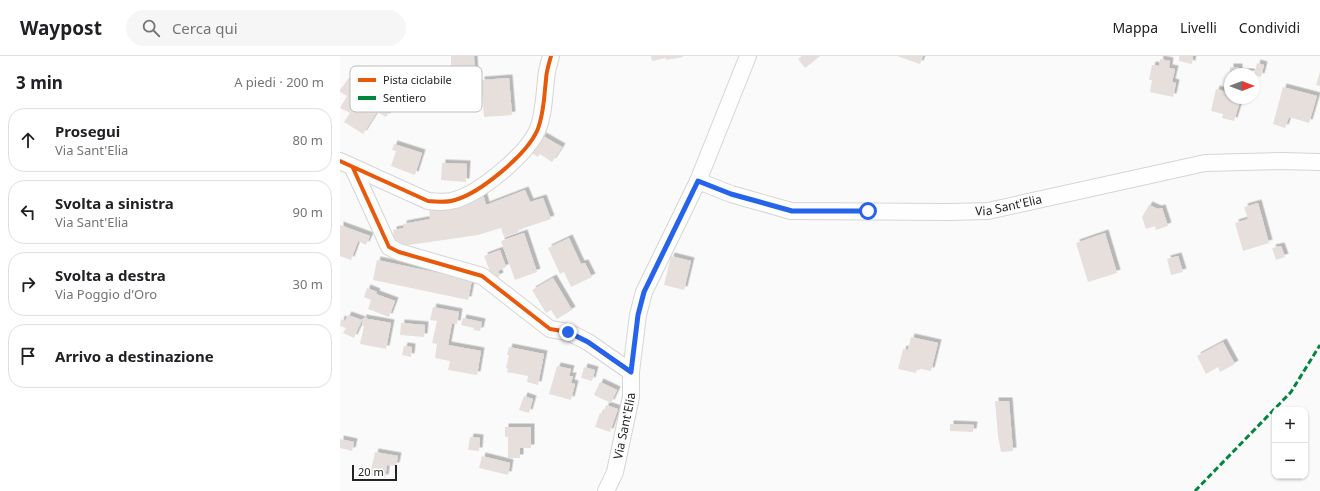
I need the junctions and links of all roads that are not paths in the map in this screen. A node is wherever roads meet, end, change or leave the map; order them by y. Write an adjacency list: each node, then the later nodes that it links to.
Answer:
1 (551, 56): 4 (street)
2 (748, 56): 5 (street, Via Sant'Elia)
3 (1320, 162): 5 (street, Via Sant'Elia)
4 (347, 165): 6 (street)
5 (698, 181): 6 (street, Via Sant'Elia)
6 (631, 372): 7 (street, Via Sant'Elia)
7 (606, 491)

